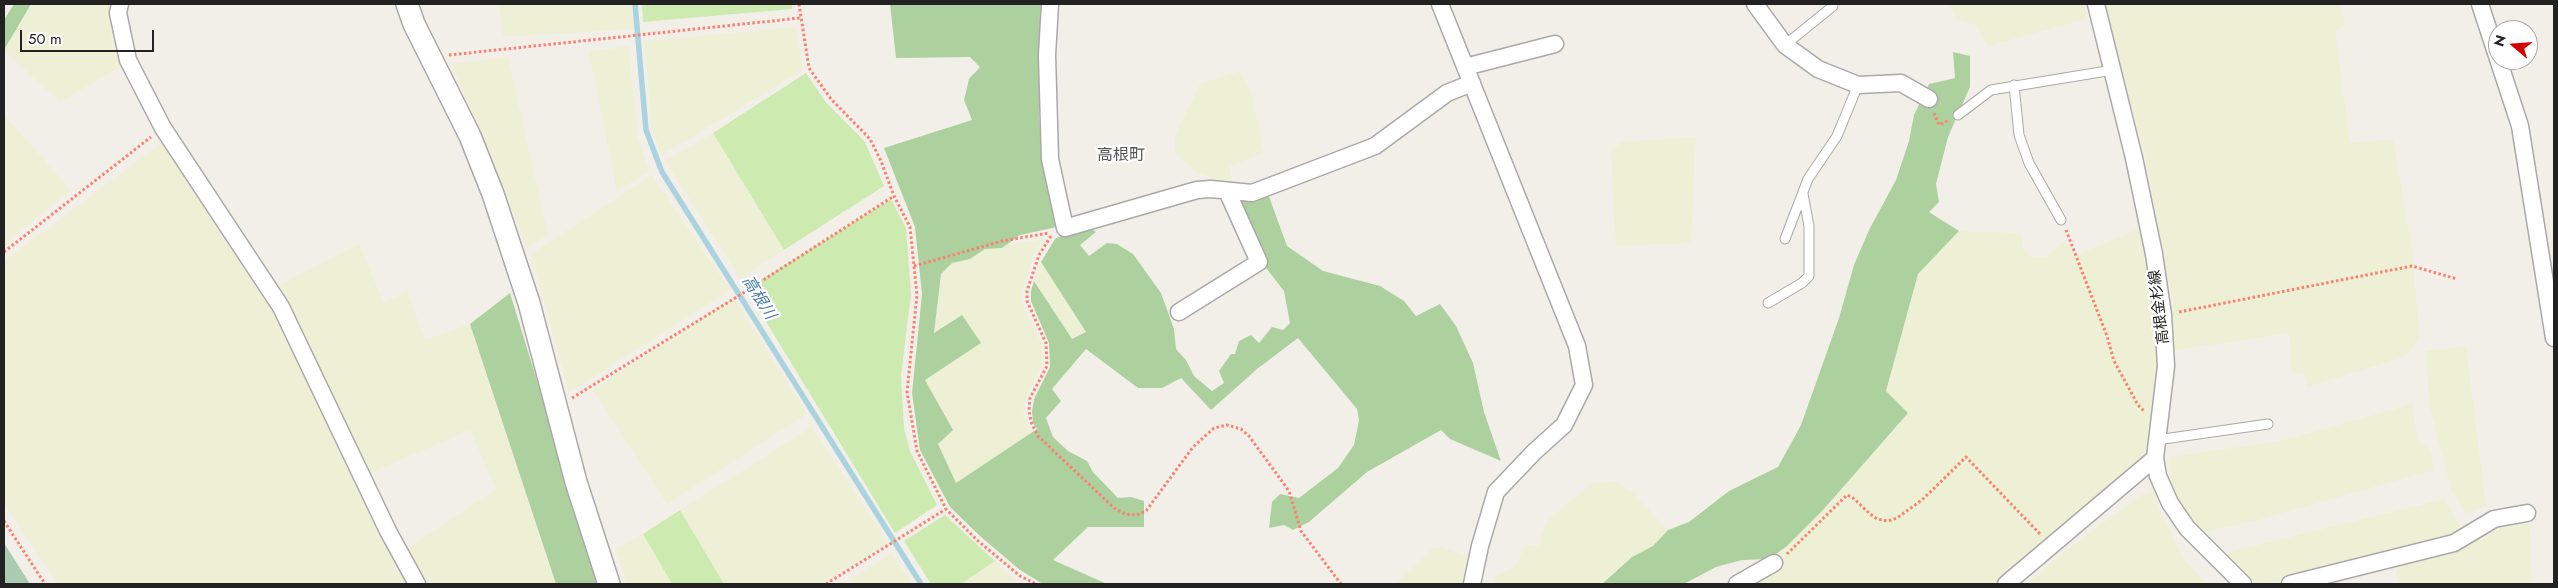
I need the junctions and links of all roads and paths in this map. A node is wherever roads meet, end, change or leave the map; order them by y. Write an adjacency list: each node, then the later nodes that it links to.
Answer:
1 (120, 4): 21 (street)
2 (407, 4): 13 (street)
3 (799, 4): 10 (path)
4 (1050, 4): 22 (street)
5 (1440, 4): 14 (street)
6 (1755, 4): 12 (street)
7 (2096, 4): 15 (street, 高根金杉線)
8 (2480, 4): 33 (street)
9 (1833, 6): 12 (lane)
10 (800, 18): 13 (path); 24 (path)
11 (1555, 44): 14 (street)
12 (1785, 44): 17 (street)
13 (431, 57): 34 (street)
14 (1465, 67): 16 (street)
15 (2113, 70): 18 (lane); 32 (street, 高根金杉線)
16 (1472, 83): 22 (street); 49 (street)
17 (1858, 85): 19 (street); 23 (lane)
18 (2014, 85): 20 (lane); 25 (lane)
19 (1929, 99): 20 (path)
20 (1958, 115)
21 (164, 128): 27 (path); 44 (street)
22 (1227, 191): 31 (street)
23 (1803, 192): 26 (lane); 30 (lane)
24 (894, 196): 28 (path); 34 (path)
25 (2061, 220): 36 (path)
26 (1785, 239)
27 (4, 252)
28 (914, 266): 38 (path); 48 (path)
29 (2457, 279): 32 (path)
30 (1768, 304)
31 (1179, 312)
32 (2164, 315): 36 (street, 高根金杉線)
33 (2554, 338)
34 (557, 407): 45 (street)
35 (2268, 424): 36 (lane)
36 (2158, 433): 37 (street, 高根金杉線)
37 (2154, 458): 41 (street); 52 (street, 高根金杉線)
38 (946, 509): 46 (path); 47 (path)
39 (2527, 513): 53 (street)
40 (4, 521): 43 (path)
41 (2052, 546): 42 (path); 51 (street)
42 (1774, 563): 50 (street)
43 (45, 584)
44 (417, 584)
45 (609, 584)
46 (826, 584)
47 (1036, 584)
48 (1342, 584)
49 (1472, 584)
50 (1737, 584)
51 (2006, 584)
52 (2243, 584)
53 (2290, 584)

